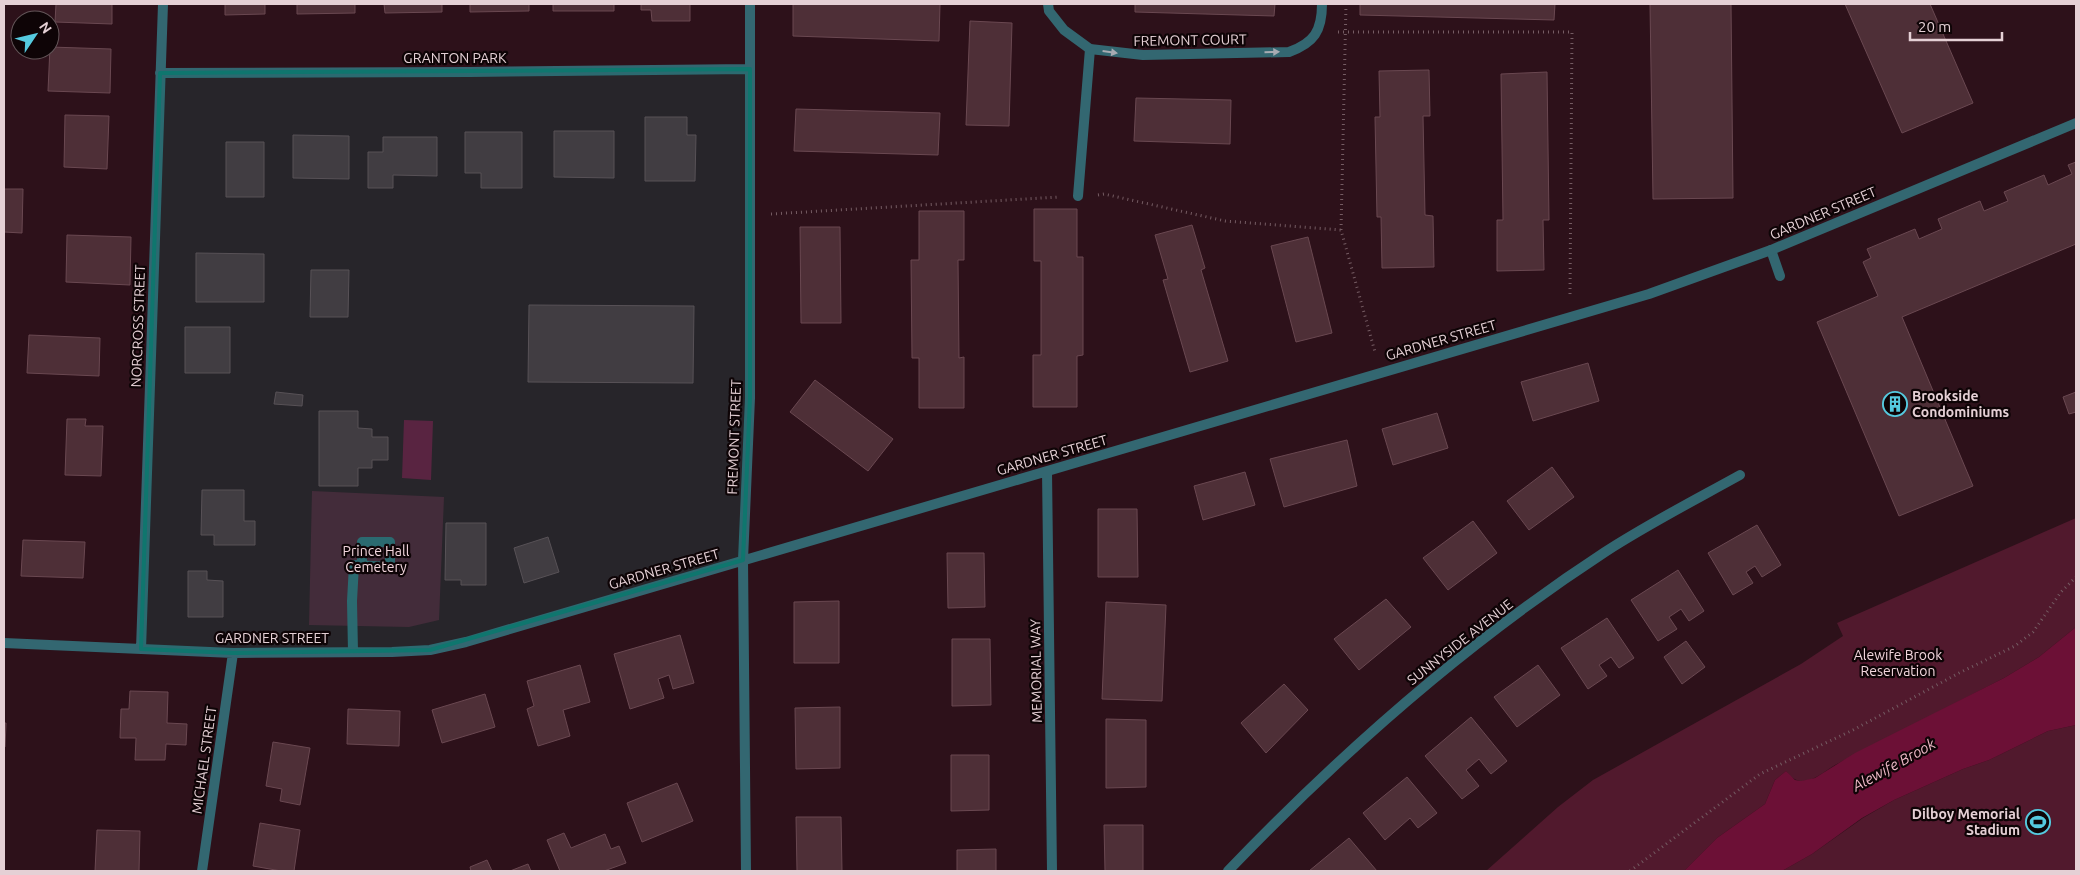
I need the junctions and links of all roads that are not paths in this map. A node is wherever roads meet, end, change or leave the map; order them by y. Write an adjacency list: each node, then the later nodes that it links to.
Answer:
1 (162, 4): 7 (street, NORCROSS STREET)
2 (750, 4): 6 (street, FREMONT STREET)
3 (1048, 4): 5 (street, FREMONT COURT)
4 (1322, 4): 5 (street, FREMONT COURT, one-way to 4)
5 (1090, 49): 9 (street)
6 (750, 69): 7 (street, GRANTON PARK); 14 (street, FREMONT STREET)
7 (160, 73): 17 (street, NORCROSS STREET)
8 (2076, 123): 10 (street, GARDNER STREET)
9 (1078, 196)
10 (1771, 250): 11 (street); 12 (street, GARDNER STREET)
11 (1780, 276)
12 (1047, 470): 14 (street, GARDNER STREET); 22 (street, MEMORIAL WAY)
13 (1740, 475): 23 (street, SUNNYSIDE AVENUE)
14 (744, 560): 18 (street, GARDNER STREET); 21 (street, FREMONT STREET)
15 (362, 566): 18 (street)
16 (4, 643): 17 (street, GARDNER STREET)
17 (141, 649): 19 (street, GARDNER STREET)
18 (353, 652): 19 (street, GARDNER STREET)
19 (233, 653): 20 (street, MICHAEL STREET)
20 (202, 871)
21 (746, 871)
22 (1052, 871)
23 (1228, 871)

